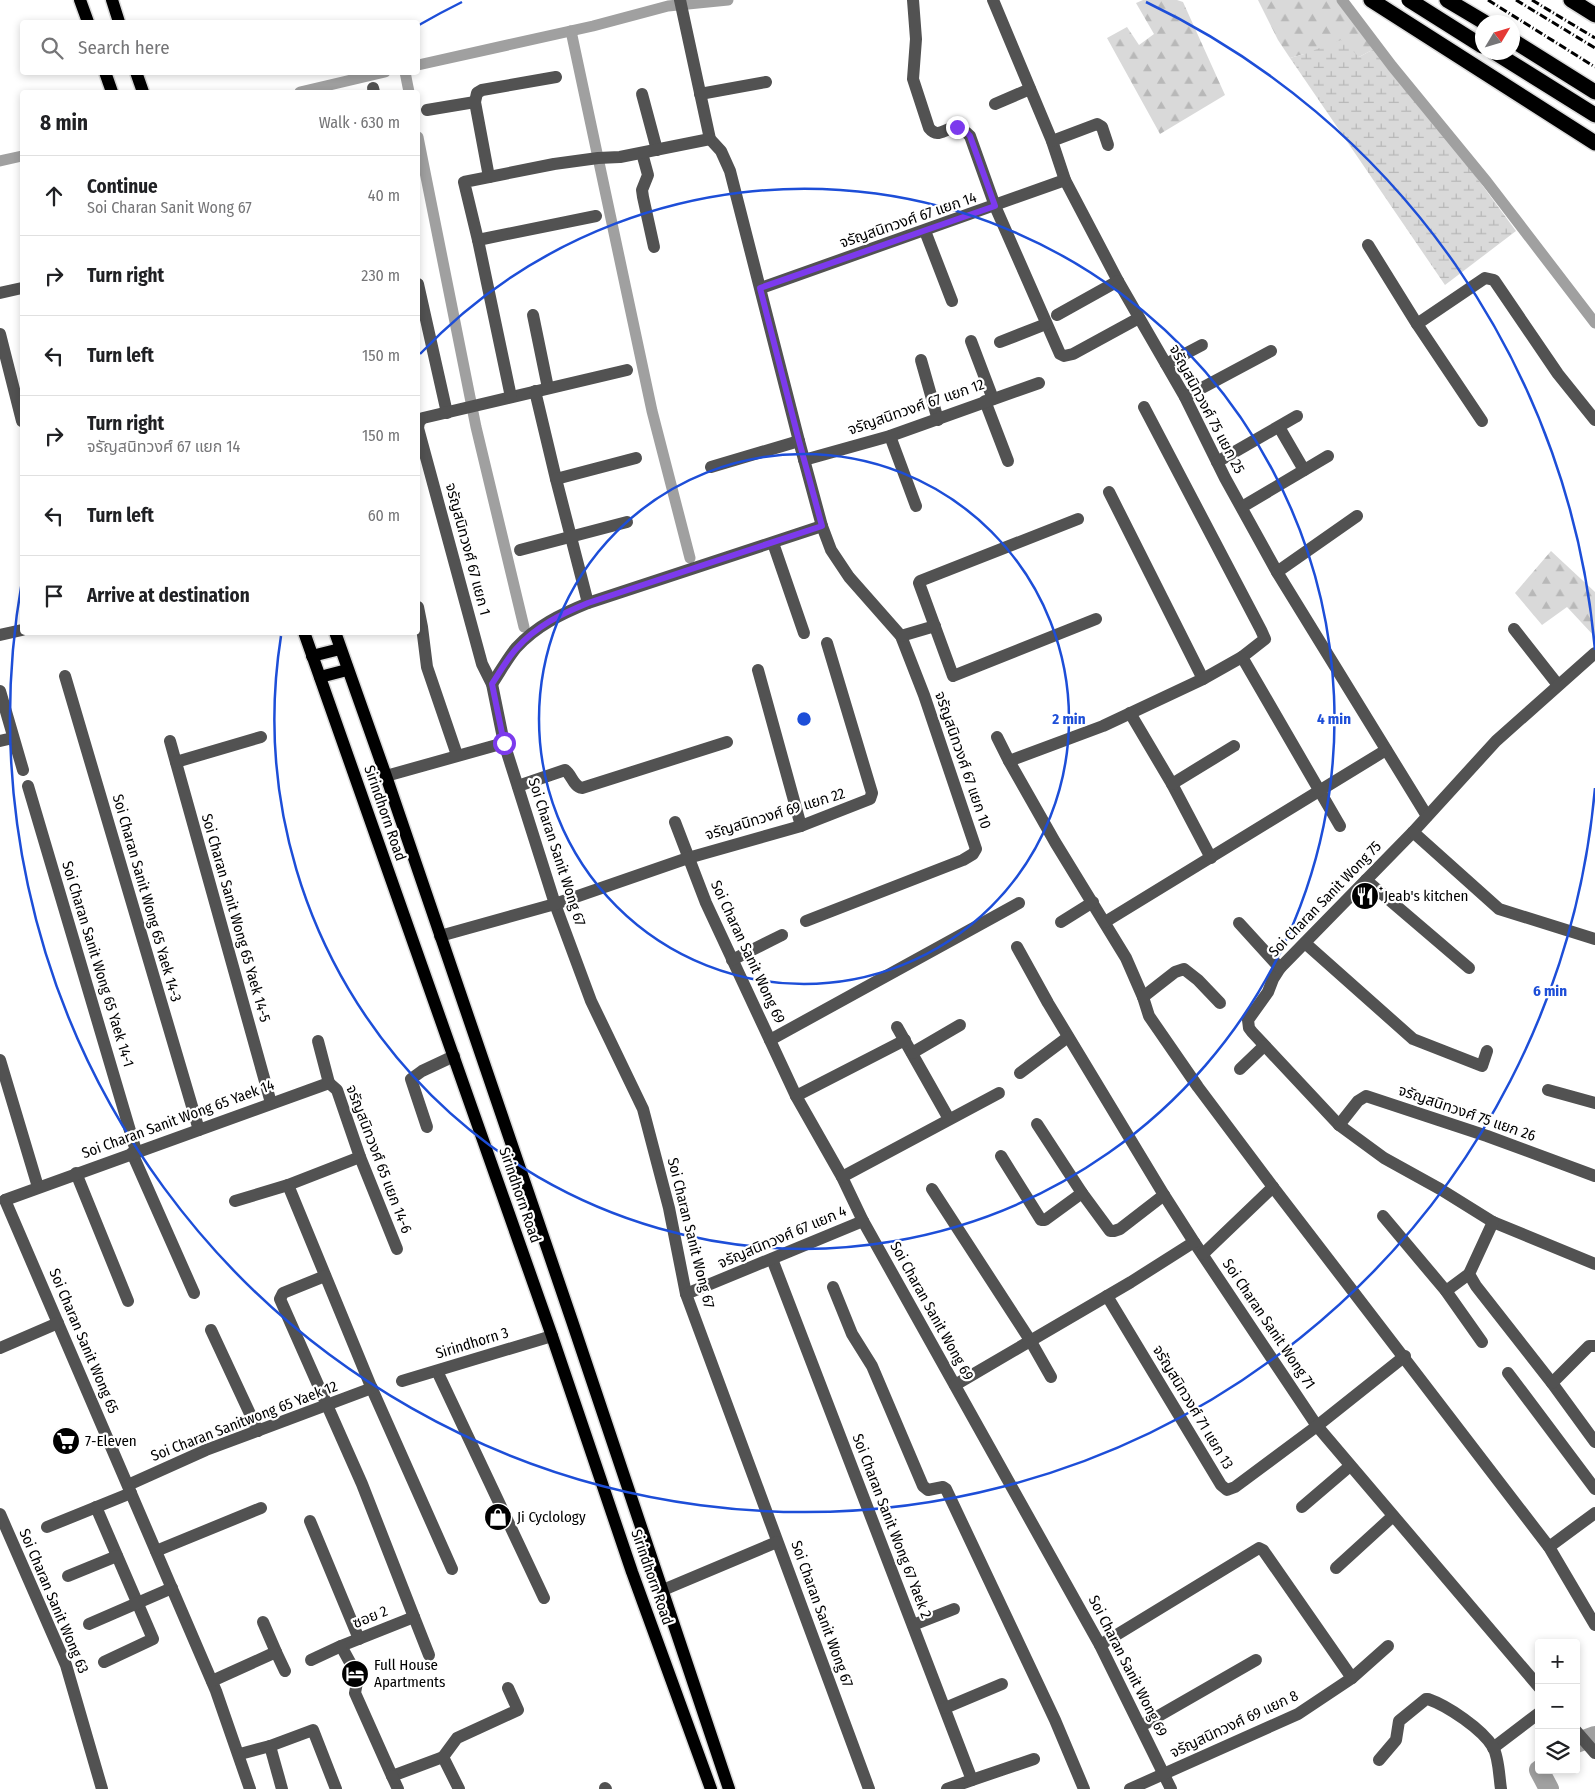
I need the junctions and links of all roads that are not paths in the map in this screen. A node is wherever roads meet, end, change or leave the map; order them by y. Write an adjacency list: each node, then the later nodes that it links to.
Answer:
1 (80, 0): 12 (main road)
2 (112, 0): 13 (main road)
3 (912, 0): 39 (street)
4 (993, 0): 21 (street, จรัญสนิทวงศ์ 75 แยก 25)
5 (1371, 0): 33 (highway)
6 (1410, 0): 14 (highway, bridge)
7 (1447, 0): 11 (highway)
8 (1571, 0): 10 (highway)
9 (681, 6): 26 (street)
10 (1595, 15)
11 (1475, 17)
12 (87, 20)
13 (118, 20)
14 (1475, 42)
15 (1520, 45): 24 (highway)
16 (1506, 60): 30 (highway)
17 (106, 75): 22 (main road)
18 (137, 75): 23 (main road)
19 (556, 77): 27 (street)
20 (766, 82): 26 (street)
21 (1030, 88): 28 (street); 32 (street, จรัญสนิทวงศ์ 75 แยก 25)
22 (111, 90)
23 (142, 90)
24 (1595, 92)
25 (642, 94): 35 (street)
26 (700, 94): 31 (street)
27 (475, 102): 29 (street); 37 (street)
28 (995, 104)
29 (427, 110)
30 (1595, 116)
31 (710, 139): 35 (street); 47 (street, จรัญสนิทวงศ์ 67 แยก 10)
32 (1052, 141): 34 (street); 38 (street, จรัญสนิทวงศ์ 75 แยก 25)
33 (1595, 143)
34 (1108, 145)
35 (657, 150): 36 (street)
36 (642, 153): 37 (street); 44 (street)
37 (489, 177): 42 (street)
38 (1066, 180): 39 (street, จรัญสนิทวงศ์ 67 แยก 14); 45 (street, จรัญสนิทวงศ์ 75 แยก 25)
39 (995, 206): 41 (street, จรัญสนิทวงศ์ 67 แยก 14); 54 (street)
40 (596, 216): 42 (street)
41 (925, 231): 47 (street, จรัญสนิทวงศ์ 67 แยก 14); 50 (street)
42 (478, 240): 67 (street)
43 (1368, 245): 55 (street)
44 (654, 247)
45 (1118, 281): 52 (street); 53 (street, จรัญสนิทวงศ์ 75 แยก 25)
46 (20, 288): 48 (street)
47 (760, 288): 80 (street, จรัญสนิทวงศ์ 67 แยก 10)
48 (0, 293)
49 (420, 293): 71 (street)
50 (952, 301)
51 (533, 315): 65 (street)
52 (1057, 315)
53 (1139, 318): 54 (street); 62 (street, จรัญสนิทวงศ์ 75 แยก 25)
54 (1046, 324): 58 (street)
55 (1417, 324): 75 (street); 76 (street)
56 (0, 334): 70 (street)
57 (971, 341): 68 (street)
58 (1000, 342)
59 (1202, 345): 62 (street)
60 (1271, 351): 66 (street)
61 (921, 360): 74 (street)
62 (1166, 364): 66 (street, จรัญสนิทวงศ์ 75 แยก 25)
63 (627, 370): 65 (street)
64 (1039, 384): 68 (street, จรัญสนิทวงศ์ 67 แยก 12)
65 (542, 389): 67 (street); 88 (street)
66 (1185, 396): 85 (street, จรัญสนิทวงศ์ 75 แยก 25)
67 (511, 397): 71 (street)
68 (989, 400): 74 (street, จรัญสนิทวงศ์ 67 แยก 12); 84 (street)
69 (1144, 407): 115 (street)
70 (20, 413)
71 (447, 413): 73 (street)
72 (1297, 416): 77 (street)
73 (420, 420)
74 (938, 420): 79 (street, จรัญสนิทวงศ์ 67 แยก 12)
75 (1595, 420)
76 (1482, 421)
77 (1279, 427): 85 (street); 87 (street)
78 (420, 435): 121 (street, จรัญสนิทวงศ์ 67 แยก 1)
79 (890, 436): 83 (street, จรัญสนิทวงศ์ 67 แยก 12); 90 (street)
80 (799, 441): 83 (street, จรัญสนิทวงศ์ 67 แยก 10); 86 (street)
81 (1328, 456): 87 (street)
82 (636, 458): 88 (street)
83 (804, 460): 95 (street, จรัญสนิทวงศ์ 67 แยก 10)
84 (1008, 461)
85 (1217, 462): 91 (street, จรัญสนิทวงศ์ 75 แยก 25)
86 (711, 467)
87 (1304, 470): 91 (street)
88 (556, 479): 96 (street)
89 (1109, 492): 120 (street)
90 (916, 506)
91 (1242, 508): 99 (street, จรัญสนิทวงศ์ 75 แยก 25)
92 (1357, 516): 99 (street)
93 (1078, 519): 103 (street)
94 (627, 522): 96 (street)
95 (822, 526): 97 (street); 110 (street, จรัญสนิทวงศ์ 67 แยก 10)
96 (570, 537): 98 (street); 100 (street)
97 (772, 543): 100 (street); 106 (street)
98 (520, 550)
99 (1277, 572): 133 (street, จรัญสนิทวงศ์ 75 แยก 25)
100 (588, 603): 121 (street)
101 (420, 617): 134 (street)
102 (1096, 619): 103 (street)
103 (934, 626): 110 (street)
104 (1514, 629): 122 (street)
105 (20, 630): 107 (street)
106 (804, 633)
107 (0, 635)
108 (305, 635): 114 (main road, Sirindhorn Road)
109 (335, 635): 112 (main road, Sirindhorn Road)
110 (901, 636): 154 (street, จรัญสนิทวงศ์ 67 แยก 10)
111 (827, 644): 145 (street, จรัญสนิทวงศ์ 69 แยก 22)
112 (340, 649): 114 (main road); 116 (main road, Sirindhorn Road)
113 (1595, 653): 122 (street, Soi Charan Sanit Wong 75)
114 (312, 656): 119 (main road, Sirindhorn Road)
115 (1242, 657): 120 (street); 142 (street)
116 (347, 670): 119 (main road); 138 (main road, Sirindhorn Road)
117 (758, 670): 145 (street)
118 (65, 676): 191 (street, Soi Charan Sanit Wong 65 Yaek 14-3)
119 (320, 677): 177 (main road, Sirindhorn Road)
120 (1203, 679): 124 (street)
121 (492, 684): 131 (street, Soi Charan Sanit Wong 67)
122 (1558, 685): 143 (street, Soi Charan Sanit Wong 75)
123 (0, 691): 127 (street)
124 (1130, 713): 135 (street); 139 (street)
125 (261, 737): 136 (street)
126 (998, 737): 135 (street)
127 (13, 738): 128 (street); 137 (street)
128 (0, 741)
129 (170, 741): 136 (street, Soi Charan Sanit Wong 65 Yaek 14-5)
130 (727, 742): 141 (street)
131 (504, 743): 134 (street); 141 (street, Soi Charan Sanit Wong 67)
132 (1234, 746): 139 (street)
133 (1386, 750): 142 (street); 143 (street, จรัญสนิทวงศ์ 75 แยก 25)
134 (457, 755): 138 (street)
135 (1009, 760): 151 (street)
136 (176, 762): 185 (street, Soi Charan Sanit Wong 65 Yaek 14-5)
137 (23, 770)
138 (386, 776): 159 (main road, Sirindhorn Road)
139 (1172, 784): 149 (street)
140 (28, 786): 192 (street, Soi Charan Sanit Wong 65 Yaek 14-1)
141 (518, 786): 153 (street, Soi Charan Sanit Wong 67)
142 (1320, 791): 146 (street); 149 (street)
143 (1427, 816): 147 (street, Soi Charan Sanit Wong 75)
144 (675, 822): 148 (street, Soi Charan Sanit Wong 69)
145 (801, 826): 148 (street, จรัญสนิทวงศ์ 69 แยก 22)
146 (1340, 826)
147 (1413, 832): 150 (street, Soi Charan Sanit Wong 75); 160 (street)
148 (688, 858): 153 (street, จรัญสนิทวงศ์ 69 แยก 22); 163 (street, Soi Charan Sanit Wong 69)
149 (1211, 858): 156 (street)
150 (1366, 880): 161 (street, Soi Charan Sanit Wong 75); 165 (street)
151 (1092, 902): 155 (street); 156 (street)
152 (1019, 903): 171 (street)
153 (554, 904): 159 (street, จรัญสนิทวงศ์ 69 แยก 22); 219 (street, Soi Charan Sanit Wong 67)
154 (806, 921)
155 (1061, 922)
156 (1106, 922): 166 (street)
157 (1239, 923): 164 (street)
158 (782, 934): 163 (street)
159 (440, 936): 260 (main road, Sirindhorn Road)
160 (1595, 939)
161 (1305, 943): 164 (street, Soi Charan Sanit Wong 75); 175 (street)
162 (1018, 947): 170 (street, Soi Charan Sanit Wong 71)
163 (732, 960): 171 (street, Soi Charan Sanit Wong 69)
164 (1280, 968): 174 (street, Soi Charan Sanit Wong 75)
165 (1470, 968)
166 (1143, 997): 167 (street); 200 (street)
167 (1220, 1003)
168 (960, 1024): 176 (street)
169 (897, 1027): 172 (street)
170 (1068, 1037): 180 (street); 203 (street, Soi Charan Sanit Wong 71)
171 (770, 1040): 184 (street, Soi Charan Sanit Wong 69)
172 (905, 1040): 176 (street); 184 (street)
173 (318, 1041): 181 (street, จรัญสนิทวงศ์ 65 แยก 14-6)
174 (1264, 1046): 179 (street); 189 (street, Soi Charan Sanit Wong 75)
175 (1487, 1051)
176 (912, 1053): 187 (street)
177 (454, 1056): 190 (street); 224 (main road, Sirindhorn Road)
178 (0, 1060): 199 (street)
179 (1240, 1069)
180 (1020, 1072)
181 (329, 1083): 185 (street, Soi Charan Sanit Wong 65 Yaek 14); 194 (street, จรัญสนิทวงศ์ 65 แยก 14-6)
182 (1548, 1090): 186 (street)
183 (999, 1094): 187 (street)
184 (796, 1096): 197 (street, Soi Charan Sanit Wong 69)
185 (272, 1103): 191 (street, Soi Charan Sanit Wong 65 Yaek 14)
186 (1595, 1103)
187 (949, 1119): 197 (street)
188 (1037, 1124): 202 (street)
189 (1339, 1126): 196 (street, จรัญสนิทวงศ์ 75 แยก 26); 208 (street, Soi Charan Sanit Wong 75)
190 (427, 1127)
191 (199, 1130): 192 (street, Soi Charan Sanit Wong 65 Yaek 14)
192 (134, 1152): 195 (street, Soi Charan Sanit Wong 65 Yaek 14); 218 (street, Soi Charan Sanit Wong 65 Yaek 14-1)
193 (1001, 1156): 202 (street)
194 (360, 1157): 198 (street); 210 (street, จรัญสนิทวงศ์ 65 แยก 14-6)
195 (76, 1173): 199 (street, Soi Charan Sanit Wong 65 Yaek 14); 221 (street)
196 (1595, 1176)
197 (842, 1177): 207 (street, Soi Charan Sanit Wong 69)
198 (288, 1185): 205 (street); 215 (street)
199 (38, 1187): 204 (street, Soi Charan Sanit Wong 65)
200 (1273, 1187): 211 (street); 229 (street)
201 (932, 1189): 225 (street)
202 (1082, 1193): 203 (street)
203 (1164, 1195): 209 (street, Soi Charan Sanit Wong 71)
204 (3, 1198): 222 (street, Soi Charan Sanit Wong 65)
205 (235, 1201)
206 (1383, 1216): 217 (street)
207 (863, 1220): 212 (street, จรัญสนิทวงศ์ 67 แยก 4); 235 (street, Soi Charan Sanit Wong 69)
208 (1493, 1222): 213 (street, Soi Charan Sanit Wong 75); 214 (street)
209 (1194, 1242): 211 (street, Soi Charan Sanit Wong 71); 220 (street)
210 (397, 1249)
211 (1203, 1254): 238 (street, Soi Charan Sanit Wong 71)
212 (772, 1259): 219 (street, จรัญสนิทวงศ์ 67 แยก 4); 267 (street, Soi Charan Sanit Wong 67 Yaek 2)
213 (1595, 1264)
214 (1469, 1274): 217 (street); 234 (street)
215 (325, 1276): 236 (street); 237 (street)
216 (832, 1287): 312 (street)
217 (1446, 1291): 226 (street)
218 (194, 1293)
219 (686, 1294): 252 (street, Soi Charan Sanit Wong 67)
220 (1107, 1296): 225 (street); 238 (street, จรัญสนิทวงศ์ 71 แยก 13)
221 (128, 1301)
222 (58, 1323): 228 (street); 242 (street, Soi Charan Sanit Wong 65)
223 (211, 1330): 239 (street)
224 (552, 1336): 230 (street, Sirindhorn 3); 296 (main road, Sirindhorn Road)
225 (1030, 1340): 232 (street); 235 (street)
226 (1482, 1342)
227 (1595, 1346): 234 (street)
228 (0, 1348)
229 (1405, 1356): 238 (street); 253 (street)
230 (437, 1370): 233 (street, Sirindhorn 3); 261 (street)
231 (1508, 1373): 243 (street)
232 (1051, 1377)
233 (402, 1381)
234 (1552, 1383): 240 (street)
235 (956, 1385): 270 (street, Soi Charan Sanit Wong 69)
236 (372, 1388): 237 (street, Soi Charan Sanitwong 65 Yaek 12); 257 (street)
237 (328, 1405): 239 (street, Soi Charan Sanitwong 65 Yaek 12); 264 (street)
238 (1317, 1426): 241 (street, Soi Charan Sanit Wong 71)
239 (258, 1431): 242 (street, Soi Charan Sanitwong 65 Yaek 12)
240 (1595, 1442)
241 (1350, 1466): 244 (street); 249 (street, Soi Charan Sanit Wong 71)
242 (130, 1489): 245 (street, Soi Charan Sanitwong 65 Yaek 12); 254 (street, Soi Charan Sanit Wong 65)
243 (1595, 1489)
244 (1302, 1507)
245 (96, 1508): 251 (street, Soi Charan Sanitwong 65 Yaek 12); 255 (street)
246 (262, 1508): 254 (street)
247 (1595, 1513): 253 (street)
248 (0, 1514): 300 (street, Soi Charan Sanit Wong 63)
249 (1393, 1516): 256 (street); 282 (street, Soi Charan Sanit Wong 71)
250 (310, 1521): 269 (street)
251 (47, 1527)
252 (777, 1542): 260 (street); 310 (street, Soi Charan Sanit Wong 67)
253 (1549, 1546): 268 (street)
254 (156, 1551): 259 (street, Soi Charan Sanit Wong 65)
255 (117, 1556): 258 (street); 262 (street)
256 (1336, 1568)
257 (452, 1569)
258 (68, 1576)
259 (172, 1588): 262 (street); 280 (street, Soi Charan Sanit Wong 65)
260 (663, 1590): 289 (main road, Sirindhorn Road)
261 (544, 1598)
262 (137, 1603): 266 (street); 277 (street)
263 (954, 1609): 267 (street)
264 (414, 1617): 269 (street, ซอย 2); 274 (street)
265 (263, 1622): 273 (street)
266 (89, 1624)
267 (913, 1625): 284 (street, Soi Charan Sanit Wong 67 Yaek 2)
268 (1595, 1625)
269 (359, 1639): 271 (street, ซอย 2)
270 (1100, 1645): 279 (street); 286 (street, Soi Charan Sanit Wong 69)
271 (341, 1646): 275 (street); 298 (street, ซอย 2)
272 (1388, 1646): 279 (street, จรัญสนิทวงศ์ 69 แยก 8)
273 (276, 1652): 278 (street); 280 (street)
274 (429, 1655)
275 (311, 1660)
276 (1256, 1660): 286 (street)
277 (104, 1662)
278 (285, 1671)
279 (1352, 1678): 297 (street, จรัญสนิทวงศ์ 69 แยก 8)
280 (212, 1681): 292 (street, Soi Charan Sanit Wong 65)
281 (1002, 1684): 284 (street)
282 (1536, 1684)
283 (508, 1688): 293 (street)
284 (945, 1708): 299 (street, Soi Charan Sanit Wong 67 Yaek 2)
285 (1535, 1716): 290 (street)
286 (1141, 1726): 297 (street, Soi Charan Sanit Wong 69)
287 (1580, 1736): 291 (street)
288 (270, 1746): 292 (street); 302 (street); 303 (street)
289 (716, 1746): 308 (main road, Sirindhorn Road); 309 (main road, Sirindhorn Road)
290 (1493, 1748): 295 (street); 315 (street)
291 (1595, 1753)
292 (240, 1754): 301 (street, Soi Charan Sanit Wong 65)
293 (443, 1757): 298 (street); 305 (street)
294 (1034, 1759): 299 (street)
295 (1379, 1760)
296 (703, 1768): 306 (main road, Sirindhorn Road); 307 (main road, Sirindhorn Road)
297 (1163, 1774): 313 (street); 314 (street, Soi Charan Sanit Wong 69)
298 (392, 1776): 304 (street, ซอย 2)
299 (972, 1780): 311 (street)
300 (102, 1789)
301 (250, 1789)
302 (282, 1789)
303 (336, 1789)
304 (398, 1789)
305 (459, 1789)
306 (707, 1789)
307 (711, 1789)
308 (729, 1789)
309 (737, 1789)
310 (869, 1789)
311 (947, 1789)
312 (1084, 1789)
313 (1130, 1789)
314 (1171, 1789)
315 (1501, 1789)

